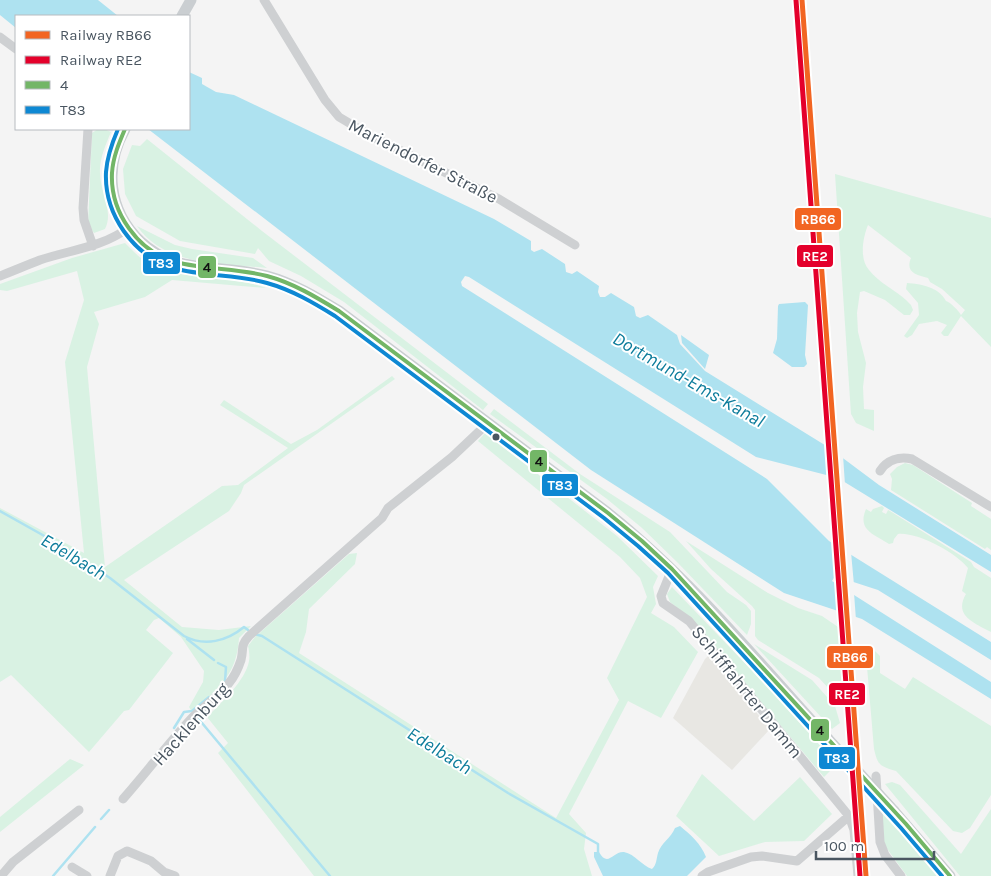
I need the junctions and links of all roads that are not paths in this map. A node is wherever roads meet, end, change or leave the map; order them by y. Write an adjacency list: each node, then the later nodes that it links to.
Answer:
1 (191, 0): 3 (main road)
2 (264, 0): 9 (street, Mariendorfer Straße)
3 (183, 15)
4 (0, 37): 5 (street)
5 (15, 48)
6 (88, 130): 10 (street)
7 (125, 130): 8 (main road, Schifffahrter Damm)
8 (128, 228): 10 (street); 12 (main road, Schifffahrter Damm)
9 (575, 245)
10 (93, 246): 11 (street)
11 (0, 276)
12 (488, 423): 15 (main road, Schifffahrter Damm); 17 (street, Hacklenburg)
13 (880, 471): 14 (street)
14 (991, 508)
15 (672, 570): 19 (street, Schifffahrter Damm); 28 (main road, Schifffahrter Damm, bridge)
16 (876, 776): 27 (street)
17 (123, 799)
18 (79, 810): 21 (street)
19 (849, 816): 25 (street); 26 (street)
20 (72, 867): 22 (street)
21 (1, 876)
22 (86, 876)
23 (110, 876): 24 (street)
24 (175, 876)
25 (702, 876)
26 (858, 876)
27 (901, 876)
28 (950, 876)

